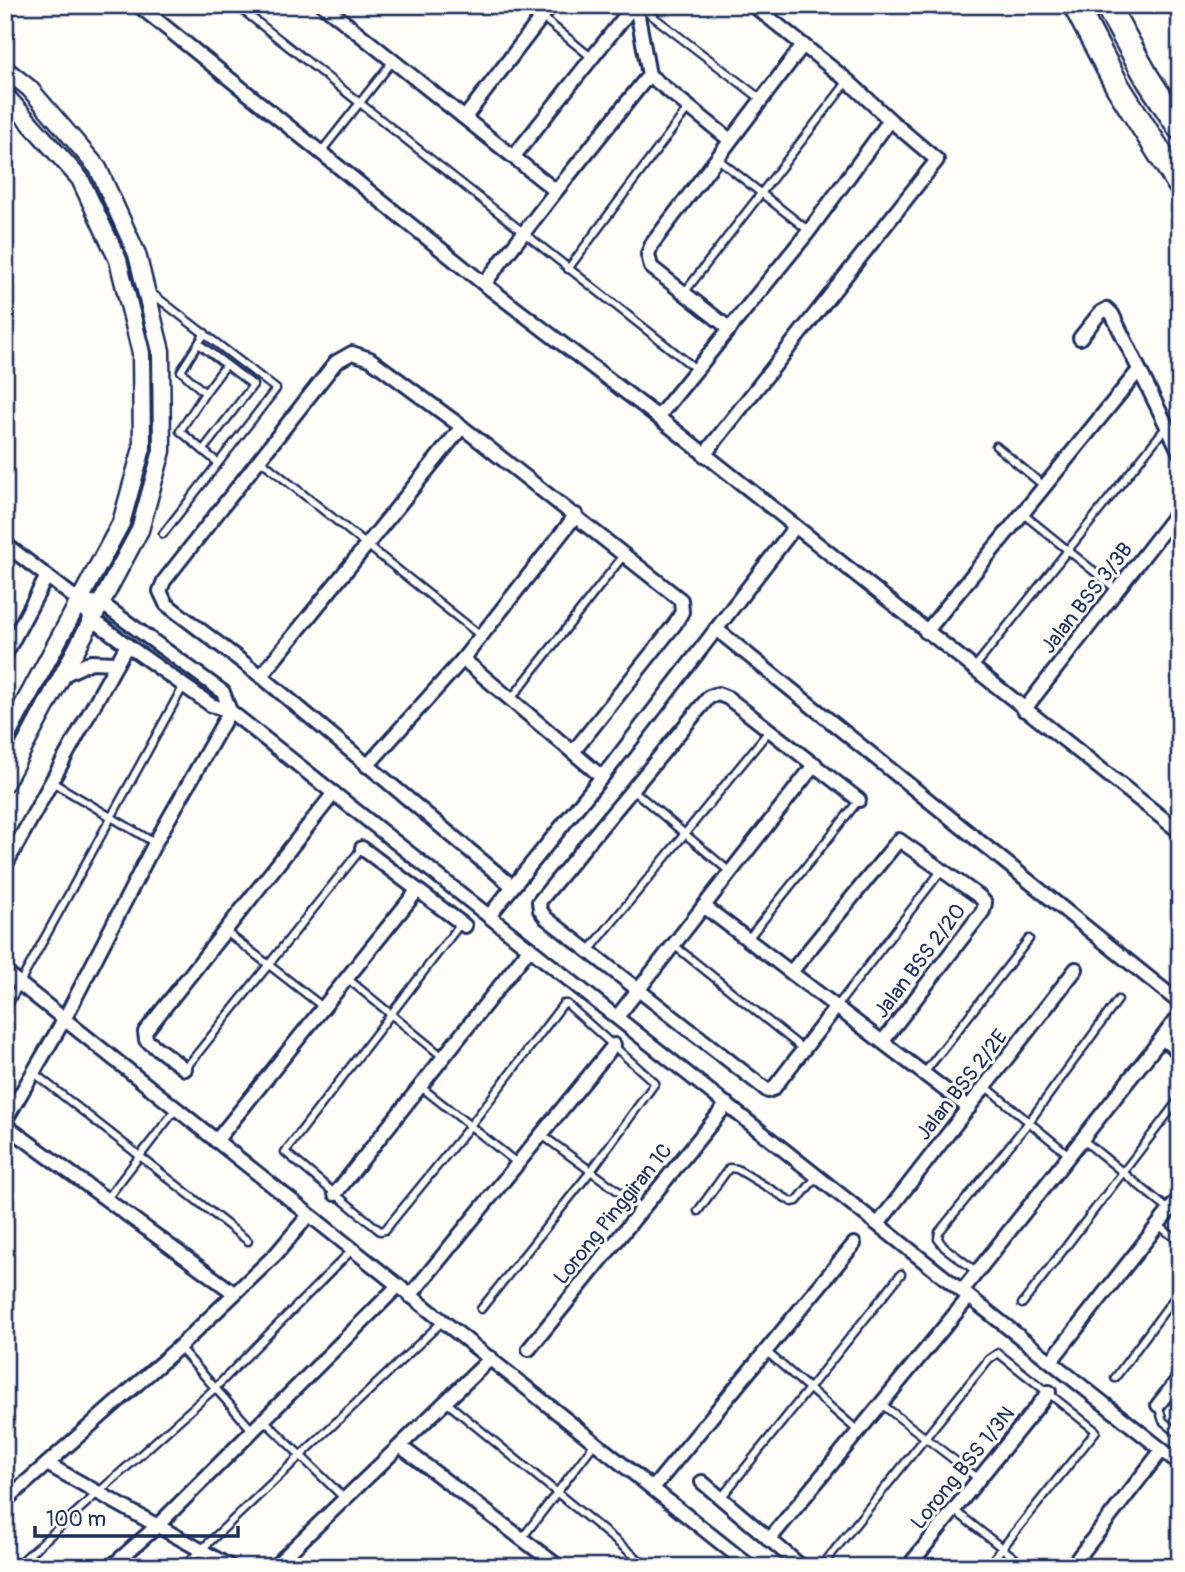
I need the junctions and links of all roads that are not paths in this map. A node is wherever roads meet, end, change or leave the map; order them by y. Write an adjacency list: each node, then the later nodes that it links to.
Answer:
1 (138, 5): 10 (street)
2 (162, 5): 10 (street)
3 (236, 5): 19 (lane)
4 (323, 5): 13 (street)
5 (636, 5): 12 (street); 15 (street); 18 (lane)
6 (753, 5): 11 (street)
7 (1075, 5): 28 (highway)
8 (1107, 5): 23 (highway)
9 (547, 9): 12 (lane); 21 (street)
10 (153, 17): 25 (street)
11 (803, 45): 16 (street); 18 (street)
12 (591, 57): 26 (street)
13 (393, 61): 19 (lane); 21 (street)
14 (5, 69): 35 (street)
15 (649, 75): 20 (street); 29 (street)
16 (848, 81): 22 (street); 30 (lane)
17 (5, 95): 66 (street)
18 (761, 99): 24 (street)
19 (358, 105): 25 (lane); 32 (lane)
20 (689, 107): 24 (street); 33 (lane)
21 (466, 116): 26 (street)
22 (890, 120): 31 (street); 51 (street)
23 (1180, 128)
24 (730, 140): 27 (street)
25 (320, 153): 34 (street)
26 (514, 156): 29 (street)
27 (718, 159): 30 (lane); 36 (street)
28 (1180, 184)
29 (556, 191): 32 (street)
30 (762, 194): 31 (lane); 36 (lane)
31 (809, 231): 37 (street)
32 (522, 234): 33 (lane); 34 (street)
33 (568, 270): 42 (lane)
34 (484, 284): 45 (street)
35 (146, 288): 38 (lane); 67 (street)
36 (684, 293): 37 (street)
37 (730, 329): 42 (street)
38 (205, 333): 40 (lane); 53 (lane)
39 (1080, 338): 43 (street)
40 (199, 344): 41 (lane); 44 (lane)
41 (226, 365): 44 (lane); 49 (lane)
42 (698, 370): 45 (street)
43 (1139, 370): 46 (street); 54 (street)
44 (205, 394): 49 (lane)
45 (658, 417): 51 (street)
46 (1167, 426): 50 (street); 62 (lane)
47 (462, 427): 52 (street); 57 (street); 61 (street)
48 (996, 446): 54 (lane)
49 (203, 450): 53 (lane)
50 (1180, 453)
51 (704, 455): 58 (street)
52 (259, 459): 61 (lane); 78 (street)
53 (216, 462): 59 (lane)
54 (1045, 486): 56 (street)
55 (1180, 509): 65 (street, Jalan BSS 3/3B)
56 (1022, 513): 62 (lane); 70 (street)
57 (576, 515): 63 (street); 71 (street)
58 (794, 528): 69 (street); 70 (street)
59 (163, 534)
60 (5, 544): 64 (street)
61 (367, 545): 71 (lane); 78 (street)
62 (1067, 551): 65 (lane); 76 (lane)
63 (625, 554): 80 (lane); 85 (street)
64 (47, 576): 66 (street); 73 (street)
65 (1117, 590): 82 (street, Jalan BSS 3/3B)
66 (79, 601): 67 (street); 68 (street); 84 (street)
67 (101, 603): 68 (street); 81 (street)
68 (92, 619): 72 (street); 77 (street)
69 (716, 629): 88 (street); 121 (street)
70 (926, 632): 76 (street)
71 (481, 636): 74 (street)
72 (127, 645): 75 (street); 79 (street)
73 (5, 655)
74 (463, 659): 80 (street); 87 (street)
75 (117, 663): 77 (street); 89 (street)
76 (973, 670): 82 (street)
77 (61, 676): 90 (street)
78 (261, 676): 87 (street)
79 (184, 685): 81 (street); 94 (lane)
80 (511, 699): 85 (street)
81 (230, 710): 92 (street); 97 (street)
82 (1024, 710): 95 (street)
83 (770, 731): 86 (street); 91 (street); 96 (lane)
84 (5, 739)
85 (573, 752): 88 (street)
86 (815, 764): 93 (street); 101 (street)
87 (367, 766): 102 (street)
88 (602, 777): 102 (street)
89 (51, 781): 94 (lane); 99 (street)
90 (5, 783)
91 (633, 790): 96 (lane); 112 (street)
92 (334, 793): 105 (street); 107 (street)
93 (859, 800): 108 (lane)
94 (110, 817): 97 (lane); 118 (lane)
95 (1180, 832)
96 (685, 834): 101 (lane); 112 (lane)
97 (155, 843): 128 (street)
98 (362, 848): 103 (street); 113 (lane)
99 (5, 866)
100 (943, 869): 115 (street); 122 (lane); 130 (street, Jalan BSS 2/20)
101 (731, 873): 104 (street)
102 (511, 885): 105 (street)
103 (417, 891): 106 (street); 117 (street)
104 (705, 907): 108 (street); 110 (street)
105 (489, 916): 111 (street)
106 (463, 924): 125 (lane)
107 (225, 930): 113 (lane); 135 (street)
108 (748, 939): 115 (street)
109 (1029, 939): 137 (lane)
110 (675, 946): 119 (street); 132 (lane)
111 (530, 948): 127 (street); 134 (street)
112 (588, 952): 119 (street)
113 (270, 966): 123 (lane); 135 (lane)
114 (1076, 969): 138 (street, Jalan BSS 2/2E)
115 (791, 971): 122 (street)
116 (5, 972): 118 (street)
117 (348, 978): 123 (street); 125 (lane)
118 (20, 983): 124 (lane); 128 (street)
119 (639, 992): 127 (street); 132 (street)
120 (1118, 1000): 144 (lane)
121 (1180, 1003)
122 (837, 1006): 130 (street); 132 (street)
123 (324, 1009): 149 (street)
124 (5, 1010)
125 (390, 1012): 134 (lane); 156 (lane)
126 (1180, 1014): 129 (street)
127 (617, 1017): 141 (street)
128 (65, 1018): 136 (street); 143 (street)
129 (1162, 1038): 133 (street); 148 (street)
130 (883, 1041): 137 (street)
131 (614, 1045): 146 (lane); 147 (street); 153 (lane)
132 (805, 1050)
133 (1180, 1053)
134 (445, 1058): 139 (street)
135 (185, 1069)
136 (32, 1072): 145 (street); 151 (lane)
137 (925, 1072): 142 (street)
138 (985, 1086): 142 (street, Jalan BSS 2/2E); 144 (lane)
139 (421, 1087): 146 (lane); 156 (street)
140 (1180, 1098): 154 (lane)
141 (727, 1104): 155 (street); 159 (street, Lorong Pinggiran 1C)
142 (969, 1108): 163 (street, Jalan BSS 2/2E)
143 (176, 1109): 149 (street); 151 (lane)
144 (1029, 1122): 150 (lane); 169 (lane)
145 (5, 1123): 158 (street)
146 (470, 1126): 152 (lane); 156 (lane)
147 (542, 1135): 152 (street); 153 (lane)
148 (1082, 1139): 150 (street); 154 (lane)
149 (216, 1141): 162 (street)
150 (1069, 1155): 169 (street)
151 (139, 1156): 158 (lane); 165 (lane)
152 (519, 1164): 175 (street)
153 (591, 1171): 159 (lane); 177 (lane)
154 (1122, 1171): 160 (lane); 176 (lane)
155 (817, 1176): 161 (lane); 163 (street)
156 (335, 1194)
157 (1180, 1197): 160 (street)
158 (106, 1200): 173 (street)
159 (641, 1208): 180 (street, Lorong Pinggiran 1C)
160 (1169, 1210): 164 (street)
161 (698, 1211)
162 (308, 1216): 168 (street); 173 (street)
163 (878, 1224): 174 (street)
164 (1158, 1225): 166 (lane); 183 (street)
165 (248, 1241)
166 (1180, 1242)
167 (854, 1244): 181 (street)
168 (352, 1250): 171 (street); 187 (lane)
169 (977, 1272): 174 (street)
170 (901, 1274): 186 (lane)
171 (398, 1286): 175 (street); 192 (street)
172 (1180, 1290): 185 (lane)
173 (234, 1293): 179 (street)
174 (966, 1294): 183 (street); 190 (street)
175 (410, 1296): 178 (street)
176 (1022, 1304)
177 (481, 1309)
178 (443, 1321): 182 (street); 200 (lane)
179 (179, 1347): 187 (lane); 201 (street)
180 (529, 1349)
181 (768, 1353): 186 (lane); 205 (street)
182 (491, 1358): 189 (street); 197 (street)
183 (1051, 1361): 199 (street)
184 (1180, 1377): 191 (street)
185 (1115, 1378)
186 (809, 1387): 193 (lane); 209 (lane)
187 (214, 1390): 194 (lane); 207 (lane)
188 (1049, 1392): 196 (lane); 203 (street, Lorong BSS 1/3N); 215 (lane)
189 (446, 1402): 198 (street); 206 (lane)
190 (879, 1402): 193 (street); 196 (lane)
191 (1158, 1405): 195 (lane)
192 (264, 1420): 194 (street); 200 (lane)
193 (857, 1430): 214 (street)
194 (253, 1431): 212 (street)
195 (1180, 1435)
196 (927, 1440): 203 (lane); 227 (lane)
197 (595, 1443): 205 (street); 206 (lane)
198 (400, 1446): 208 (street); 213 (street)
199 (1162, 1450): 202 (street); 231 (street)
200 (303, 1456): 208 (lane); 216 (lane)
201 (47, 1464): 207 (street); 210 (street)
202 (1180, 1464)
203 (979, 1479): 211 (street, Lorong BSS 1/3N)
204 (702, 1482): 209 (street)
205 (653, 1488): 217 (street)
206 (556, 1493): 213 (lane); 224 (lane)
207 (98, 1494): 212 (street); 218 (lane)
208 (344, 1498): 222 (street)
209 (721, 1498): 214 (street)
210 (5, 1501)
211 (954, 1510): 215 (lane); 228 (street, Lorong BSS 1/3N)
212 (156, 1527): 216 (street); 219 (street)
213 (523, 1537): 223 (street)
214 (769, 1540): 226 (street)
215 (1003, 1548): 229 (lane); 230 (lane)
216 (200, 1550): 220 (lane); 221 (street)
217 (734, 1562): 225 (street)
218 (15, 1567)
219 (111, 1567)
220 (183, 1567)
221 (231, 1567)
222 (274, 1567)
223 (559, 1567)
224 (648, 1567)
225 (751, 1567)
226 (802, 1567)
227 (821, 1567)
228 (908, 1567)
229 (987, 1567)
230 (1026, 1567)
231 (1071, 1567)

